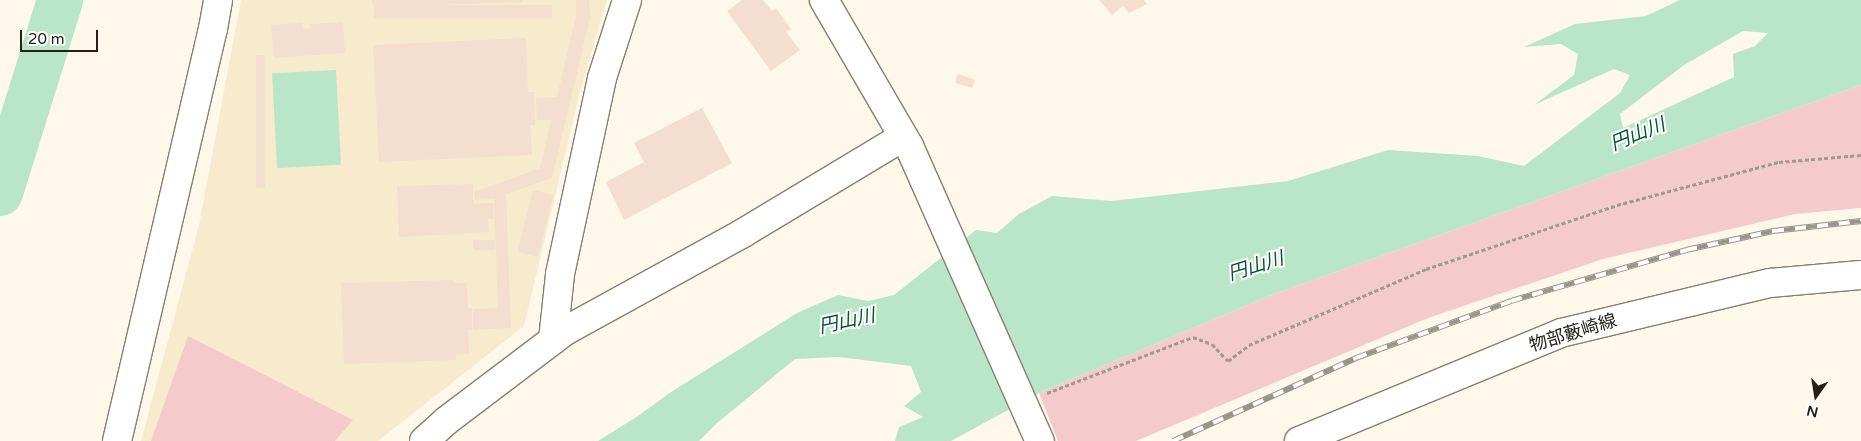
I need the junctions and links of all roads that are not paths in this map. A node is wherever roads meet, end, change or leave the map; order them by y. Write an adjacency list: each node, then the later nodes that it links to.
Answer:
1 (218, 0): 7 (street)
2 (627, 0): 6 (street)
3 (824, 0): 4 (street)
4 (906, 142): 6 (street); 9 (street)
5 (1861, 275): 10 (street, 物部藪崎線)
6 (553, 340): 8 (street)
7 (117, 441)
8 (424, 441)
9 (1040, 441)
10 (1299, 441)

